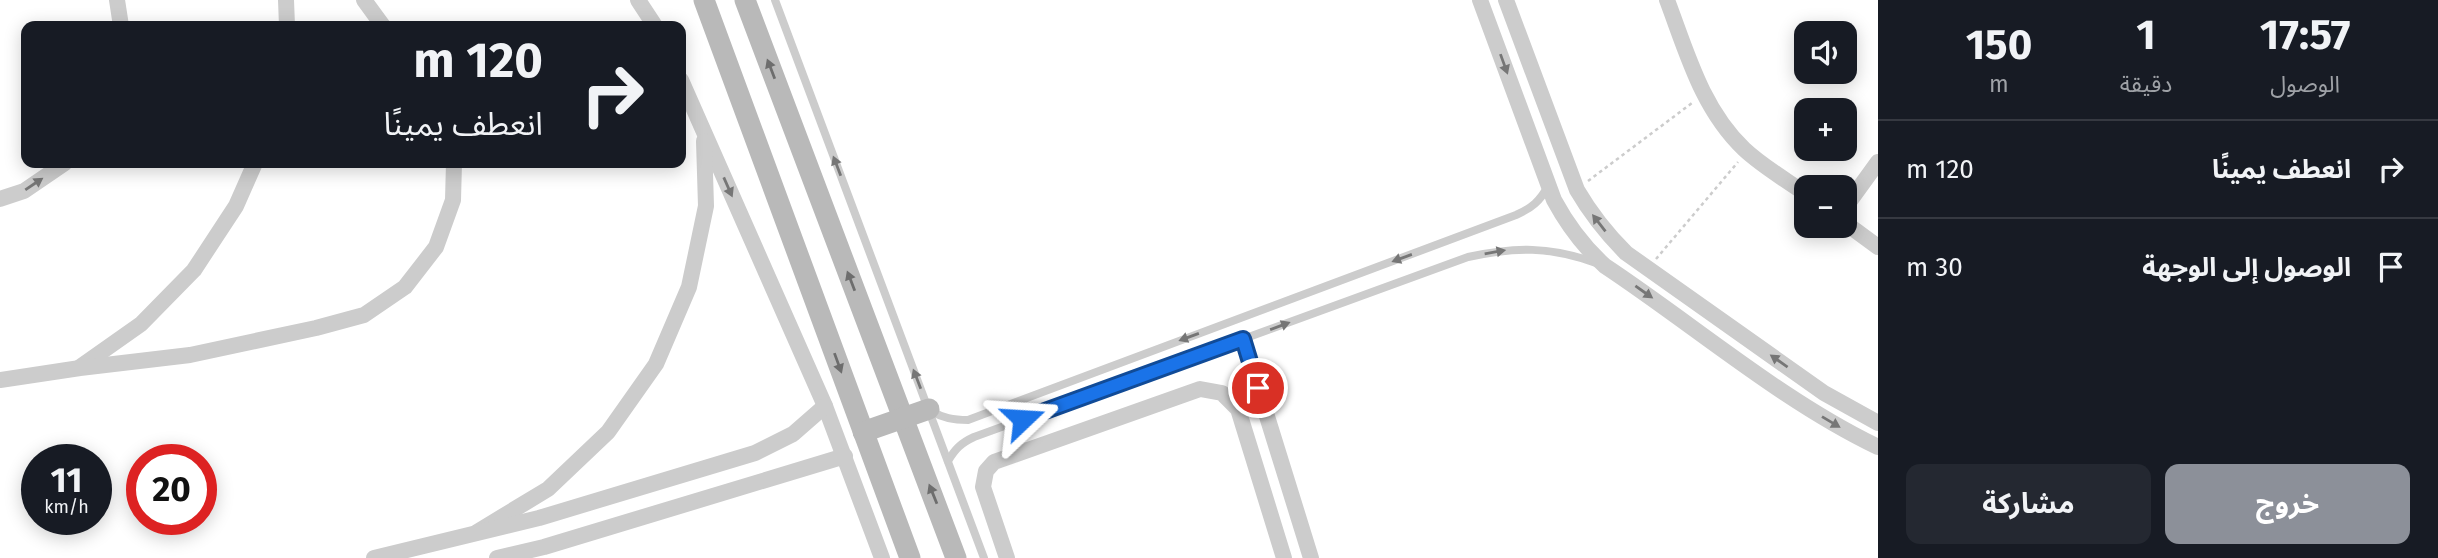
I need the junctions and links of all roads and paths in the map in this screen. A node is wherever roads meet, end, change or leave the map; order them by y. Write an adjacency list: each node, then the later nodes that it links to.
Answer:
1 (117, 0): 11 (street)
2 (286, 0): 12 (street)
3 (364, 0): 13 (street)
4 (638, 0): 14 (street)
5 (704, 0): 42 (street, one-way to 42)
6 (745, 0): 40 (street, one-way to 6)
7 (775, 0): 39 (lane, one-way to 7)
8 (1480, 0): 24 (street, one-way to 24)
9 (1506, 0): 25 (street)
10 (1667, 0): 16 (street)
11 (120, 21)
12 (286, 21)
13 (379, 21)
14 (651, 21)
15 (686, 91): 17 (street)
16 (1703, 94): 18 (street); 25 (path)
17 (704, 131): 38 (street, one-way to 38); 46 (street)
18 (1746, 151): 23 (street); 31 (path)
19 (1878, 162): 26 (street)
20 (58, 168): 27 (street, one-way to 20)
21 (253, 168): 35 (street)
22 (454, 168): 35 (street)
23 (1794, 185)
24 (1548, 186): 30 (street); 39 (lane, one-way to 39)
25 (1577, 190): 31 (street, one-way to 25)
26 (1857, 191)
27 (0, 199)
28 (1857, 232): 29 (street)
29 (1878, 247)
30 (1605, 266): 33 (lane, one-way to 30); 34 (street, one-way to 34)
31 (1648, 268): 32 (street)
32 (1726, 324): 34 (street); 41 (street, one-way to 32)
33 (1243, 339): 45 (lane); 55 (street)
34 (1713, 341): 43 (street, one-way to 43)
35 (79, 368): 37 (street)
36 (0, 373): 37 (street)
37 (0, 380)
38 (825, 406): 44 (street); 46 (street)
39 (929, 410): 40 (street); 45 (lane)
40 (903, 418): 42 (street); 51 (street, one-way to 40)
41 (1878, 423)
42 (863, 432): 50 (street)
43 (1878, 447)
44 (845, 456): 48 (street); 49 (street)
45 (948, 461): 52 (lane)
46 (477, 532): 47 (street)
47 (374, 558)
48 (497, 558)
49 (882, 558)
50 (910, 558)
51 (956, 558)
52 (984, 558)
53 (1007, 558): 54 (street)
54 (1284, 558)
55 (1311, 558)

